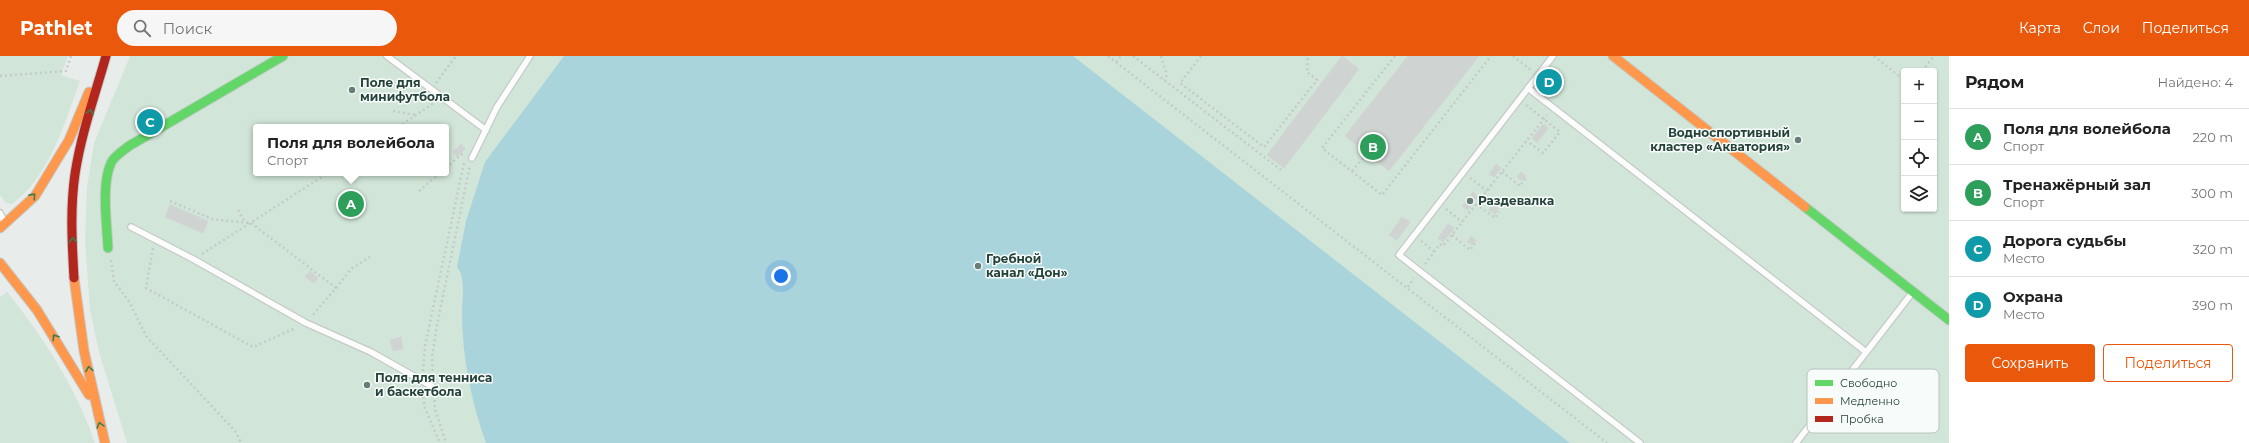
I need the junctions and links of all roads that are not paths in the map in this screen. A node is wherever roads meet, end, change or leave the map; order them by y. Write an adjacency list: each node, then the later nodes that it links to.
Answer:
1 (105, 56): 11 (main road, one-way to 1); 20 (main road, one-way to 1)
2 (283, 56): 13 (main road)
3 (387, 56): 8 (lane)
4 (530, 56): 8 (lane)
5 (1553, 56): 7 (lane)
6 (1613, 56): 15 (main road)
7 (1528, 88): 17 (lane); 23 (lane)
8 (486, 130): 9 (lane)
9 (472, 158)
10 (0, 213): 11 (lane)
11 (3, 225)
12 (131, 227): 19 (lane)
13 (108, 248)
14 (0, 263): 20 (main road, one-way to 14)
15 (1913, 292): 16 (main road); 17 (lane)
16 (1949, 320)
17 (1866, 352): 18 (lane)
18 (1853, 369)
19 (433, 387)
20 (95, 407): 22 (main road, one-way to 20)
21 (1807, 429): 24 (lane)
22 (105, 443)
23 (1640, 443)
24 (1796, 443)

